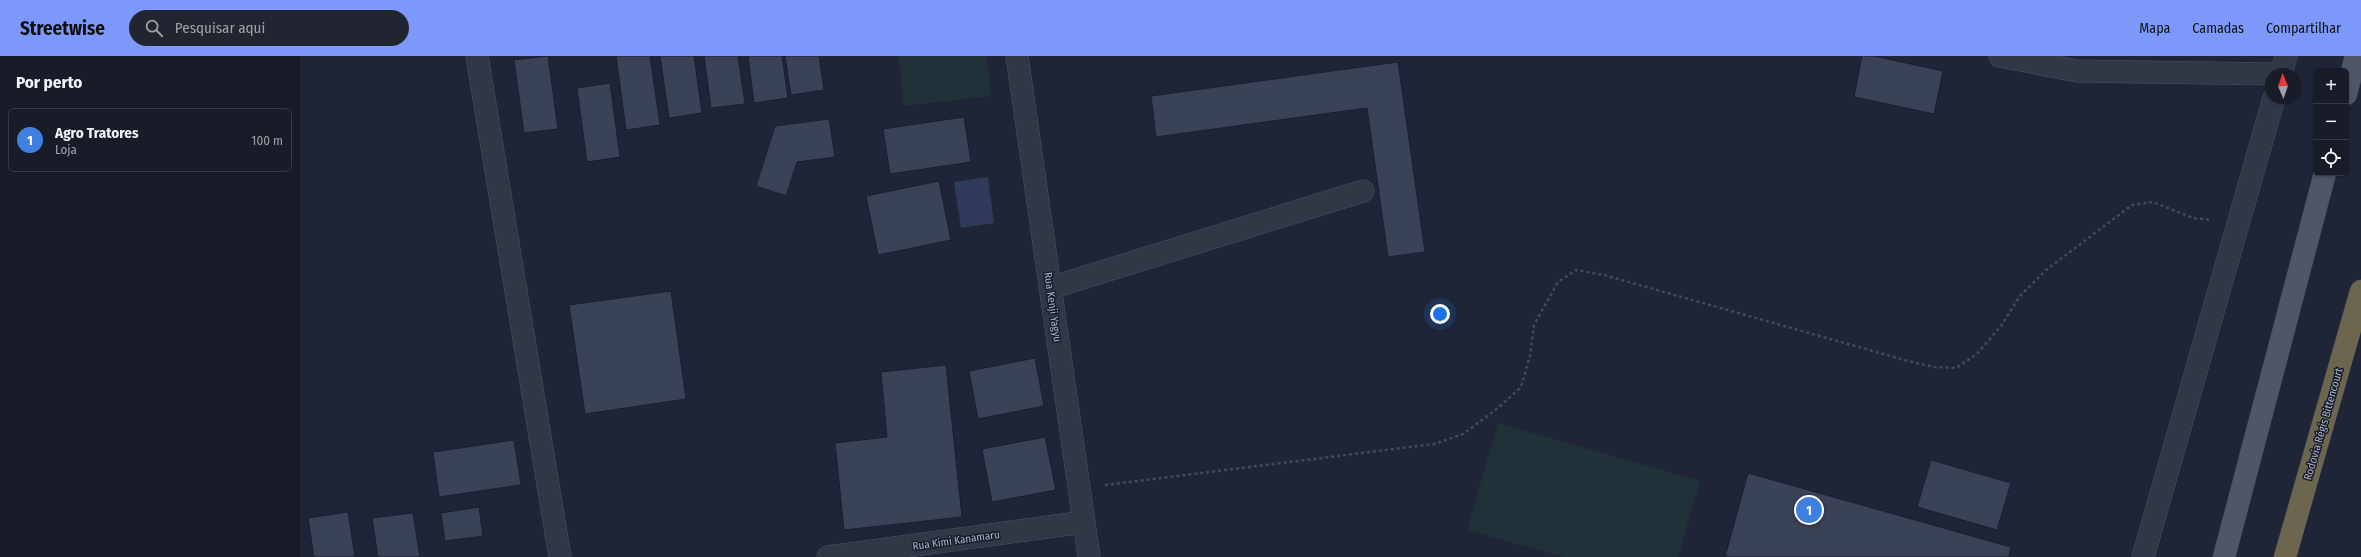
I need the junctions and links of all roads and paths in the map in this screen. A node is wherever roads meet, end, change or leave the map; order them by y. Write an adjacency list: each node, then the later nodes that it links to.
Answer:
1 (478, 56): 17 (street)
2 (1017, 56): 13 (street, Rua Kenji Yagyu)
3 (2000, 56): 7 (street)
4 (2286, 56): 6 (street)
5 (2356, 56): 8 (main road)
6 (2283, 68)
7 (2265, 74)
8 (2349, 83)
9 (2272, 104): 12 (street)
10 (2324, 176): 21 (main road)
11 (1363, 191): 13 (street)
12 (2239, 223): 15 (path); 20 (street)
13 (1050, 288): 15 (street, Rua Kenji Yagyu)
14 (2361, 291): 22 (highway, Rodovia Régis Bittencourt)
15 (1079, 488): 16 (street, Rua Kenji Yagyu)
16 (1084, 522): 18 (street, Rua Kimi Kanamaru); 19 (street, Rua Kenji Yagyu)
17 (560, 557)
18 (828, 557)
19 (1089, 557)
20 (2143, 557)
21 (2224, 557)
22 (2285, 557)

